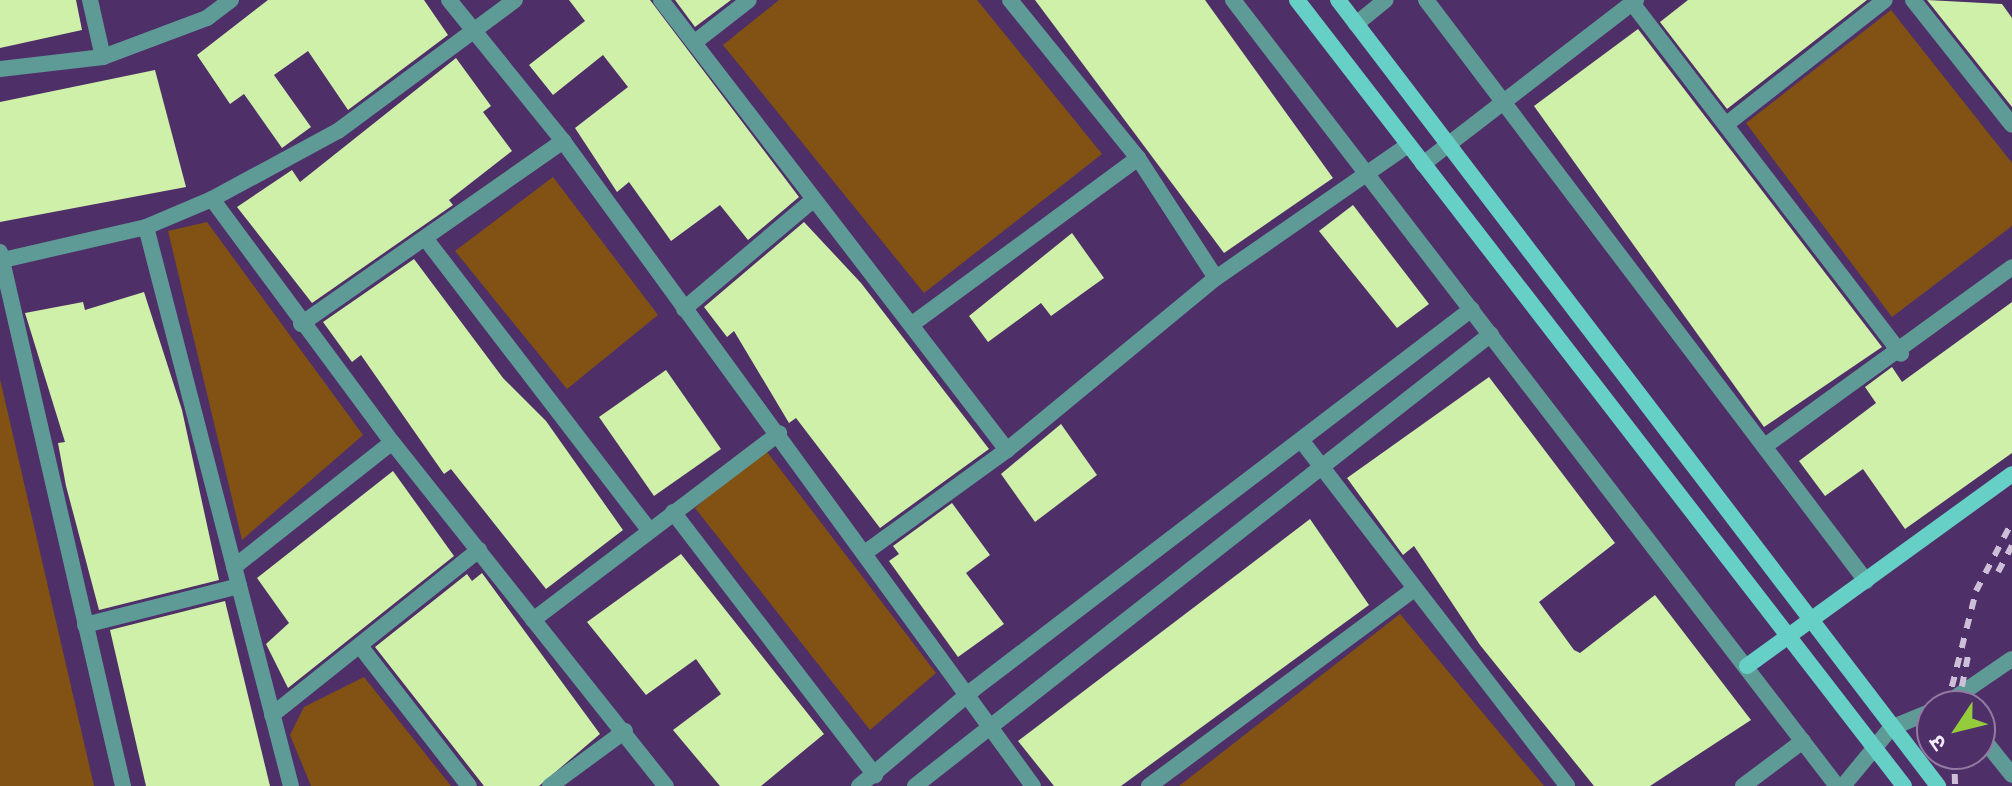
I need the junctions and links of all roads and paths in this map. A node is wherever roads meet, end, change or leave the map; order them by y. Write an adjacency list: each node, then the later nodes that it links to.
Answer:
1 (90, 0): 19 (street)
2 (231, 0): 19 (street)
3 (449, 0): 17 (street)
4 (515, 0): 17 (street)
5 (661, 0): 18 (street)
6 (749, 0): 18 (street)
7 (1010, 0): 27 (street)
8 (1233, 0): 29 (street)
9 (1297, 0): 25 (main road)
10 (1338, 0): 16 (main road)
11 (1386, 0): 16 (street)
12 (1426, 0): 21 (street)
13 (1885, 0): 22 (street)
14 (1913, 0): 23 (street)
15 (1634, 1): 21 (street); 22 (street)
16 (1356, 24): 26 (main road)
17 (472, 32): 24 (street); 30 (street)
18 (695, 42): 31 (street)
19 (103, 57): 20 (street)
20 (0, 69)
21 (1502, 103): 26 (street); 46 (street)
22 (1728, 123): 42 (street)
23 (2012, 125)
24 (563, 141): 33 (street); 37 (street)
25 (1408, 145): 28 (main road); 29 (street)
26 (1447, 146): 28 (street); 58 (main road)
27 (1138, 158): 36 (street); 39 (street)
28 (1423, 164): 61 (main road)
29 (1365, 175): 36 (street); 38 (street)
30 (212, 199): 32 (street); 40 (street)
31 (813, 200): 37 (street); 39 (street)
32 (146, 227): 34 (street); 54 (street)
33 (425, 238): 40 (street); 51 (street)
34 (1, 256): 60 (street)
35 (2012, 267): 42 (street)
36 (1216, 278): 47 (street)
37 (684, 309): 43 (street)
38 (1472, 309): 41 (street); 44 (street)
39 (915, 322): 47 (street)
40 (301, 324): 45 (street)
41 (1491, 334): 48 (street); 64 (street)
42 (1901, 354): 46 (street)
43 (779, 433): 50 (street); 53 (street)
44 (1301, 440): 48 (street); 66 (street)
45 (392, 442): 52 (street); 54 (street)
46 (1765, 446): 55 (street)
47 (1007, 450): 53 (street)
48 (1319, 467): 57 (street); 69 (street)
49 (2012, 474): 55 (main road)
50 (673, 512): 51 (street); 75 (street)
51 (649, 530): 59 (street)
52 (479, 550): 59 (street); 62 (street)
53 (866, 552): 66 (street)
54 (234, 567): 56 (street)
55 (1866, 581): 58 (main road)
56 (239, 586): 60 (street); 67 (street)
57 (1413, 590): 85 (street); 86 (street)
58 (1808, 619): 61 (main road); 70 (main road)
59 (533, 620): 71 (street)
60 (85, 625): 77 (street)
61 (1783, 637): 64 (main road); 73 (main road)
62 (360, 646): 67 (street); 79 (street)
63 (2012, 659): 65 (street)
64 (1747, 666): 72 (street)
65 (1972, 690)
66 (964, 697): 69 (street); 75 (street)
67 (272, 715): 78 (street)
68 (1916, 718): 70 (street)
69 (985, 725): 83 (street); 84 (street)
70 (1891, 728): 73 (street); 91 (main road)
71 (625, 731): 80 (street); 81 (street)
72 (1803, 741): 87 (street); 88 (street)
73 (1872, 746): 89 (street); 90 (main road)
74 (1996, 755): 76 (street)
75 (875, 775): 82 (street)
76 (2012, 775)
77 (123, 786)
78 (291, 786)
79 (469, 786)
80 (550, 786)
81 (666, 786)
82 (859, 786)
83 (915, 786)
84 (1033, 786)
85 (1149, 786)
86 (1567, 786)
87 (1743, 786)
88 (1837, 786)
89 (1843, 786)
90 (1904, 786)
91 (1938, 786)

